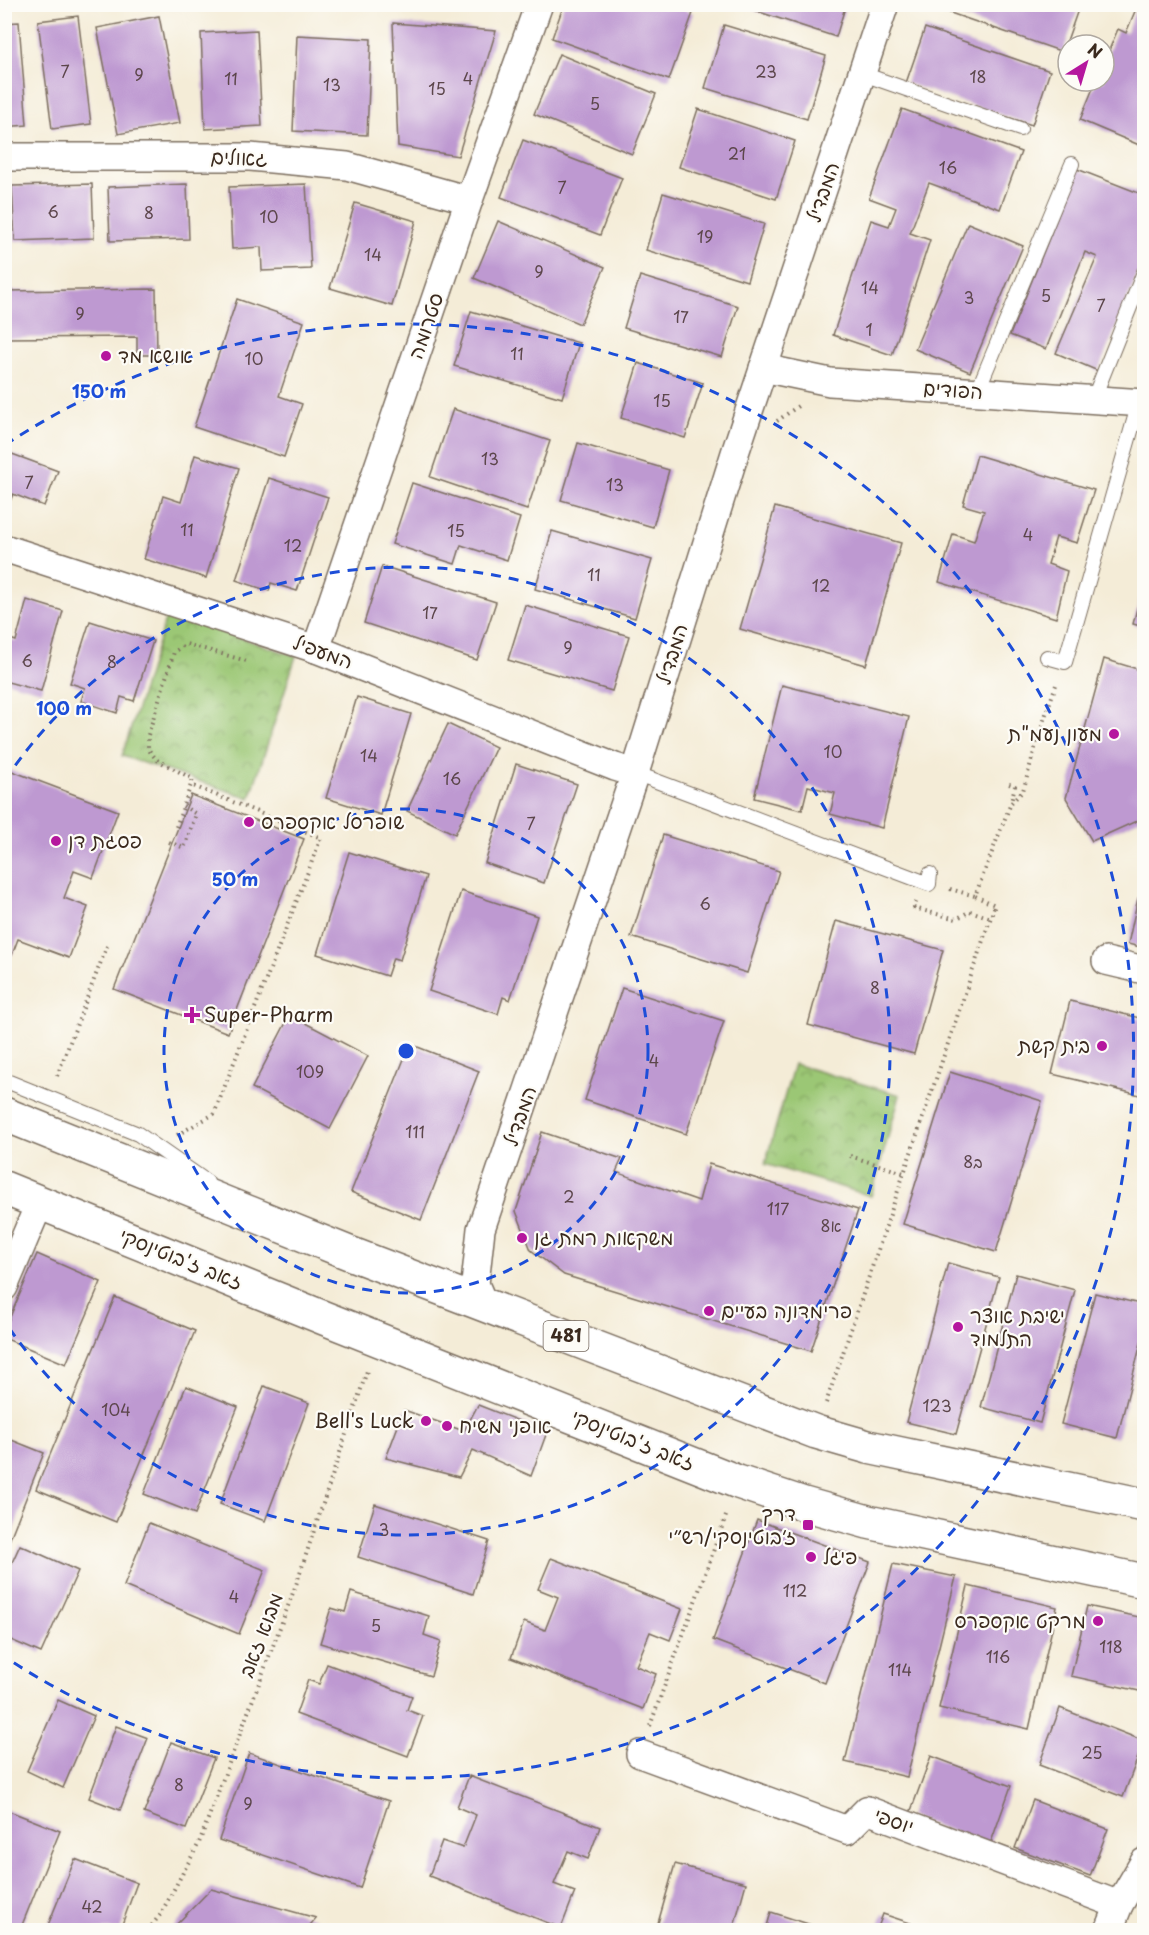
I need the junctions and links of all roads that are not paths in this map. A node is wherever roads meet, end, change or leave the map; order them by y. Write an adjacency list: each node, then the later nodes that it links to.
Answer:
1 (539, 4): 7 (street, סטרומה)
2 (885, 4): 3 (street, המבדיל)
3 (863, 74): 4 (lane); 9 (street, המבדיל)
4 (1020, 129)
5 (4, 157): 7 (street, גאולים)
6 (1072, 164): 10 (lane)
7 (469, 200): 14 (street, סטרומה)
8 (1144, 272): 11 (lane)
9 (763, 368): 10 (street, הפודים); 16 (street, המבדיל)
10 (977, 392): 11 (street, הפודים)
11 (1093, 400): 12 (street, הפודים)
12 (1142, 403): 15 (lane)
13 (4, 548): 14 (street, המעפיל)
14 (316, 649): 16 (street, המעפיל)
15 (1047, 657)
16 (635, 773): 17 (lane); 26 (street, המבדיל)
17 (930, 874)
18 (1106, 961): 19 (street)
19 (1144, 970)
20 (4, 1080): 24 (lane)
21 (4, 1114): 24 (main road, 481)
22 (4, 1188): 23 (main road, זאב ז'בוטינסקי)
23 (39, 1202): 25 (street); 28 (main road, זאב ז'בוטינסקי)
24 (247, 1212): 26 (main road, 481)
25 (4, 1287)
26 (484, 1305): 27 (main road, 481)
27 (1144, 1505)
28 (1144, 1581)
29 (640, 1754): 31 (street, יוספי)
30 (1144, 1862): 31 (street)
31 (1119, 1905): 32 (street)
32 (1109, 1930)

